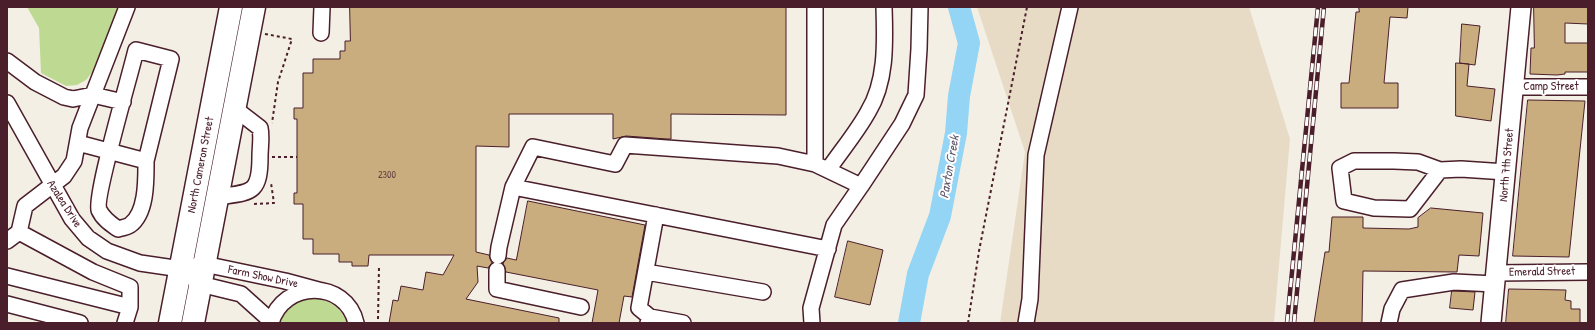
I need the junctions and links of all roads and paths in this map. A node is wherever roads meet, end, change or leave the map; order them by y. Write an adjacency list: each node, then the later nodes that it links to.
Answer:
1 (127, 7): 16 (street)
2 (231, 7): 42 (highway, North Cameron Street)
3 (254, 7): 19 (highway, North Cameron Street)
4 (322, 7): 12 (street)
5 (815, 7): 28 (street)
6 (884, 7): 28 (street)
7 (920, 7): 33 (street)
8 (1027, 7): 63 (path)
9 (1070, 7): 64 (street)
10 (1521, 7): 14 (main road, North 7th Street)
11 (258, 32): 20 (path)
12 (321, 33)
13 (7, 62): 16 (street)
14 (1514, 87): 15 (street, Camp Street); 30 (main road, North 7th Street)
15 (1588, 87)
16 (93, 95): 17 (street); 23 (street)
17 (123, 102): 25 (street); 27 (street)
18 (7, 103): 22 (street, Azalea Drive)
19 (234, 108): 35 (highway, North Cameron Street); 35 (street)
20 (272, 124)
21 (7, 128): 22 (street)
22 (23, 132): 32 (street, Azalea Drive)
23 (78, 143): 25 (street); 32 (street)
24 (270, 151): 26 (path)
25 (110, 152): 27 (street); 27 (street)
26 (297, 157)
27 (146, 161)
28 (822, 167): 33 (street); 34 (street)
29 (1440, 170): 29 (street); 30 (street)
30 (1506, 172): 47 (main road, North 7th Street)
31 (271, 179): 36 (path)
32 (52, 186): 38 (street); 42 (street, Azalea Drive)
33 (862, 186): 40 (street)
34 (512, 187): 37 (street); 52 (street)
35 (217, 197): 45 (highway, North Cameron Street)
36 (253, 204)
37 (656, 215): 40 (street); 43 (street)
38 (19, 232): 39 (street); 51 (street)
39 (7, 242)
40 (828, 249): 62 (street)
41 (379, 266): 53 (path)
42 (180, 269): 45 (street, Farm Show Drive); 58 (highway, North Cameron Street)
43 (646, 272): 49 (street); 54 (street)
44 (1588, 272): 47 (street, Emerald Street)
45 (202, 274): 48 (street, Farm Show Drive); 55 (street, Farm Show Drive); 59 (highway, North Cameron Street)
46 (7, 276): 51 (street)
47 (1496, 278): 65 (street, Emerald Street); 66 (main road, North 7th Street)
48 (322, 291): 55 (street); 60 (street, Farm Show Drive)
49 (763, 292)
50 (7, 304): 56 (street)
51 (130, 307): 57 (street)
52 (581, 307)
53 (378, 319)
54 (649, 320): 61 (street)
55 (271, 322)
56 (80, 323)
57 (125, 323)
58 (170, 323)
59 (193, 323)
60 (356, 323)
61 (682, 323)
62 (812, 323)
63 (968, 323)
64 (1026, 323)
65 (1389, 323)
66 (1491, 323)

